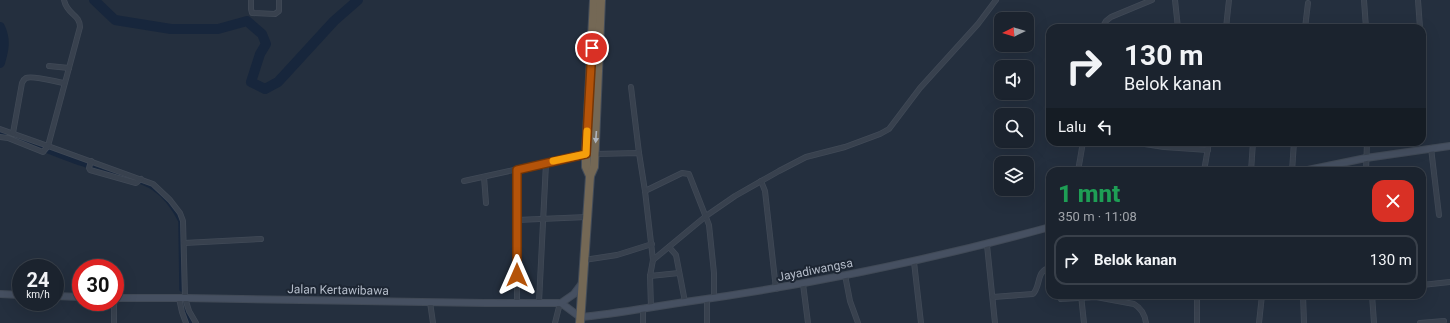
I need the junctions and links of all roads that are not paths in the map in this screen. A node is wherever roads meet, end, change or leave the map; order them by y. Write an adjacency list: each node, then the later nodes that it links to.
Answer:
1 (64, 0): 20 (street)
2 (251, 0): 3 (street)
3 (279, 0)
4 (594, 0): 37 (highway)
5 (601, 0): 38 (highway, one-way to 38)
6 (996, 0): 53 (street)
7 (1152, 0): 13 (street)
8 (1175, 0): 14 (street)
9 (1229, 0): 15 (street)
10 (1364, 0): 17 (street)
11 (1418, 0): 18 (street)
12 (1308, 2): 16 (street)
13 (1104, 24)
14 (1178, 24)
15 (1226, 24)
16 (1305, 24)
17 (1366, 24)
18 (1420, 24)
19 (49, 66): 20 (street)
20 (69, 68): 21 (street)
21 (64, 84): 24 (street); 33 (street)
22 (631, 87): 36 (street)
23 (0, 129): 24 (street)
24 (13, 133): 33 (street)
25 (0, 137): 33 (street)
26 (1082, 146): 42 (street)
27 (1158, 146): 35 (street)
28 (1209, 146): 35 (street)
29 (1253, 146): 44 (street)
30 (1294, 146): 45 (street)
31 (1367, 146): 39 (street)
32 (1450, 146): 34 (street)
33 (46, 148): 41 (street)
34 (1432, 148): 39 (street); 56 (street)
35 (1208, 150): 43 (street)
36 (639, 153): 38 (street); 54 (street)
37 (586, 154): 40 (street); 49 (highway)
38 (595, 154): 49 (highway)
39 (1366, 158): 46 (street); 47 (street)
40 (546, 163): 48 (street); 58 (street)
41 (90, 165): 51 (street); 51 (street)
42 (1079, 167)
43 (1205, 167)
44 (1251, 167)
45 (1292, 167)
46 (1322, 167)
47 (1366, 167)
48 (517, 170): 50 (street); 60 (street)
49 (590, 176): 57 (highway)
50 (484, 177): 52 (street); 55 (street)
51 (139, 181): 63 (street)
52 (464, 181)
53 (761, 181): 59 (street); 78 (street)
54 (645, 191): 59 (street); 64 (street)
55 (486, 203)
56 (1439, 215)
57 (587, 217): 58 (street); 67 (highway)
58 (543, 219): 60 (street); 93 (street)
59 (707, 219): 66 (street); 84 (street)
60 (517, 220): 95 (street)
61 (1046, 229): 65 (street, Jayadiwangsa)
62 (261, 239): 63 (street)
63 (184, 243): 83 (street)
64 (652, 244): 67 (street); 68 (street)
65 (987, 245): 69 (street, Jayadiwangsa); 81 (street)
66 (669, 247): 68 (street); 71 (street)
67 (584, 260): 74 (highway)
68 (653, 260): 73 (street)
69 (914, 262): 72 (street, Jayadiwangsa); 111 (street)
70 (1046, 270): 81 (street)
71 (679, 273): 73 (street); 94 (street)
72 (845, 275): 76 (street, Jayadiwangsa); 110 (street)
73 (650, 276): 97 (street)
74 (583, 282): 96 (street); 100 (highway)
75 (1450, 282): 77 (street)
76 (803, 284): 78 (street, Jayadiwangsa); 109 (street)
77 (1426, 285)
78 (776, 289): 84 (street, Jayadiwangsa)
79 (0, 294): 80 (street)
80 (12, 295)
81 (993, 297): 112 (street)
82 (124, 298): 83 (street, Jalan Kertawibawa)
83 (182, 298): 92 (street, Jalan Kertawibawa); 103 (street); 104 (street)
84 (714, 298): 85 (street, Jayadiwangsa)
85 (707, 299): 94 (street, Jayadiwangsa); 108 (street)
86 (1081, 299): 113 (street)
87 (1106, 299): 114 (street)
88 (1197, 299): 115 (street)
89 (1262, 299): 116 (street)
90 (1303, 299): 117 (street)
91 (1372, 299): 118 (street)
92 (430, 302): 95 (street, Jalan Kertawibawa); 105 (street)
93 (539, 302): 95 (street, Jalan Kertawibawa); 96 (street, Jalan Kertawibawa)
94 (685, 302): 97 (street, Jayadiwangsa)
95 (517, 303)
96 (560, 303): 100 (street); 106 (street)
97 (651, 307): 98 (street, Jayadiwangsa)
98 (643, 308): 100 (street, Jayadiwangsa); 107 (street)
99 (114, 311): 102 (street)
100 (580, 320)
101 (1444, 321): 119 (street)
102 (114, 323)
103 (186, 323)
104 (196, 323)
105 (433, 323)
106 (556, 323)
107 (643, 323)
108 (707, 323)
109 (808, 323)
110 (858, 323)
111 (921, 323)
112 (995, 323)
113 (1084, 323)
114 (1146, 323)
115 (1197, 323)
116 (1259, 323)
117 (1304, 323)
118 (1374, 323)
119 (1420, 323)

